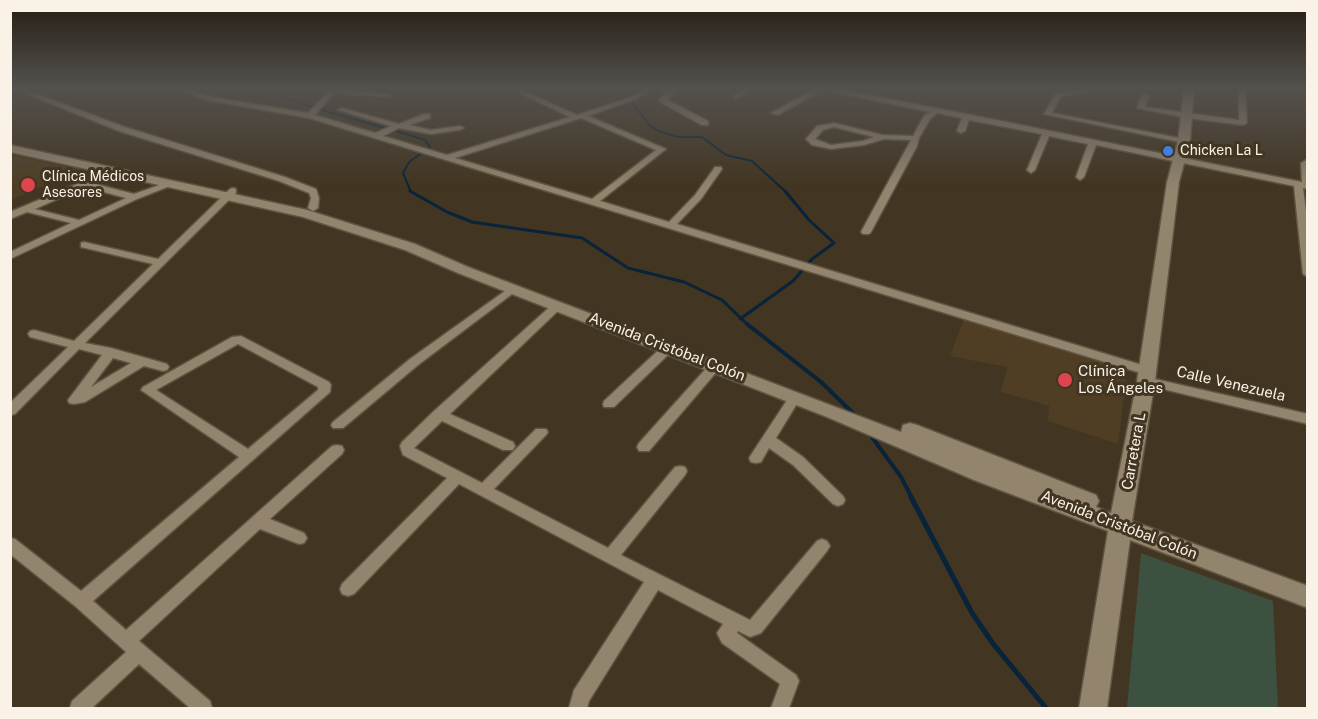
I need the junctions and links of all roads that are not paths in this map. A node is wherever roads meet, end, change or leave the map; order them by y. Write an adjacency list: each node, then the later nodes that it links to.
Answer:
1 (103, 122): 37 (street)
2 (342, 122): 18 (street, Calle Venezuela)
3 (384, 122): 14 (street)
4 (412, 122): 14 (street)
5 (561, 122): 26 (street)
6 (593, 122): 36 (street)
7 (702, 122): 13 (street)
8 (925, 122): 20 (street)
9 (966, 122): 16 (street)
10 (993, 122): 17 (street)
11 (1085, 122): 21 (street); 25 (street)
12 (1186, 122): 25 (street, Carretera L)
13 (705, 123)
14 (400, 126): 15 (street); 18 (street)
15 (460, 128)
16 (962, 131)
17 (1046, 133): 21 (street); 29 (street)
18 (376, 136): 26 (street, Calle Venezuela)
19 (883, 137): 19 (street); 20 (street)
20 (915, 138): 42 (street)
21 (1076, 138): 22 (street)
22 (1094, 142): 25 (street); 30 (street)
23 (10, 143): 34 (street, Avenida Cristóbal Colón)
24 (10, 148): 31 (street, Avenida Cristóbal Colón)
25 (1182, 150): 33 (street); 56 (street, Carretera L)
26 (448, 157): 36 (street, Calle Venezuela)
27 (1308, 161): 33 (street)
28 (718, 169): 41 (street)
29 (1031, 170)
30 (1080, 177)
31 (146, 178): 32 (street, Avenida Cristóbal Colón); 35 (street)
32 (171, 184): 34 (street, Avenida Cristóbal Colón); 35 (street)
33 (1304, 186): 46 (street)
34 (231, 194): 37 (street, Avenida Cristóbal Colón); 45 (street); 47 (street, Avenida Cristóbal Colón)
35 (137, 196): 38 (street); 40 (street)
36 (593, 202): 41 (street, Calle Venezuela)
37 (313, 208): 59 (street, Avenida Cristóbal Colón)
38 (26, 209): 39 (street); 40 (street)
39 (10, 216)
40 (81, 223): 44 (street)
41 (670, 226): 56 (street, Calle Venezuela)
42 (866, 232)
43 (84, 245): 45 (street)
44 (13, 253)
45 (161, 263): 50 (street)
46 (1308, 274)
47 (512, 289): 48 (street, Avenida Cristóbal Colón); 63 (street)
48 (557, 306): 51 (street, Avenida Cristóbal Colón); 61 (street)
49 (34, 334): 50 (street)
50 (79, 346): 52 (street); 60 (street)
51 (669, 347): 54 (street, Avenida Cristóbal Colón); 58 (street)
52 (111, 352): 53 (street); 53 (street)
53 (140, 363): 55 (street)
54 (715, 366): 57 (street, Avenida Cristóbal Colón); 67 (street)
55 (163, 367)
56 (1147, 376): 62 (street, Calle Venezuela); 75 (street, Carretera L)
57 (795, 397): 59 (street, Avenida Cristóbal Colón); 65 (street)
58 (609, 404)
59 (834, 406): 75 (street, Avenida Cristóbal Colón)
60 (10, 411)
61 (439, 414): 66 (street); 72 (street)
62 (1308, 418)
63 (338, 425)
64 (541, 432): 73 (street)
65 (768, 440): 70 (street); 74 (street)
66 (508, 446)
67 (644, 447)
68 (337, 450): 76 (street)
69 (248, 456): 69 (street); 85 (street)
70 (756, 458)
71 (680, 471): 80 (street)
72 (457, 477): 73 (street); 83 (street)
73 (483, 491): 80 (street)
74 (838, 500)
75 (1121, 520): 82 (street, Avenida Cristóbal Colón); 84 (street, Avenida Cristóbal Colón); 92 (street, Carretera L)
76 (258, 521): 77 (street); 87 (street)
77 (299, 538)
78 (10, 544): 85 (street)
79 (822, 546): 86 (street)
80 (610, 557): 81 (street)
81 (655, 580): 86 (street); 90 (street)
82 (1308, 584)
83 (348, 589)
84 (1308, 597)
85 (81, 601): 87 (street)
86 (735, 622): 91 (street)
87 (133, 646): 88 (street); 89 (street)
88 (79, 708)
89 (203, 708)
90 (578, 708)
91 (780, 708)
92 (1093, 708)

